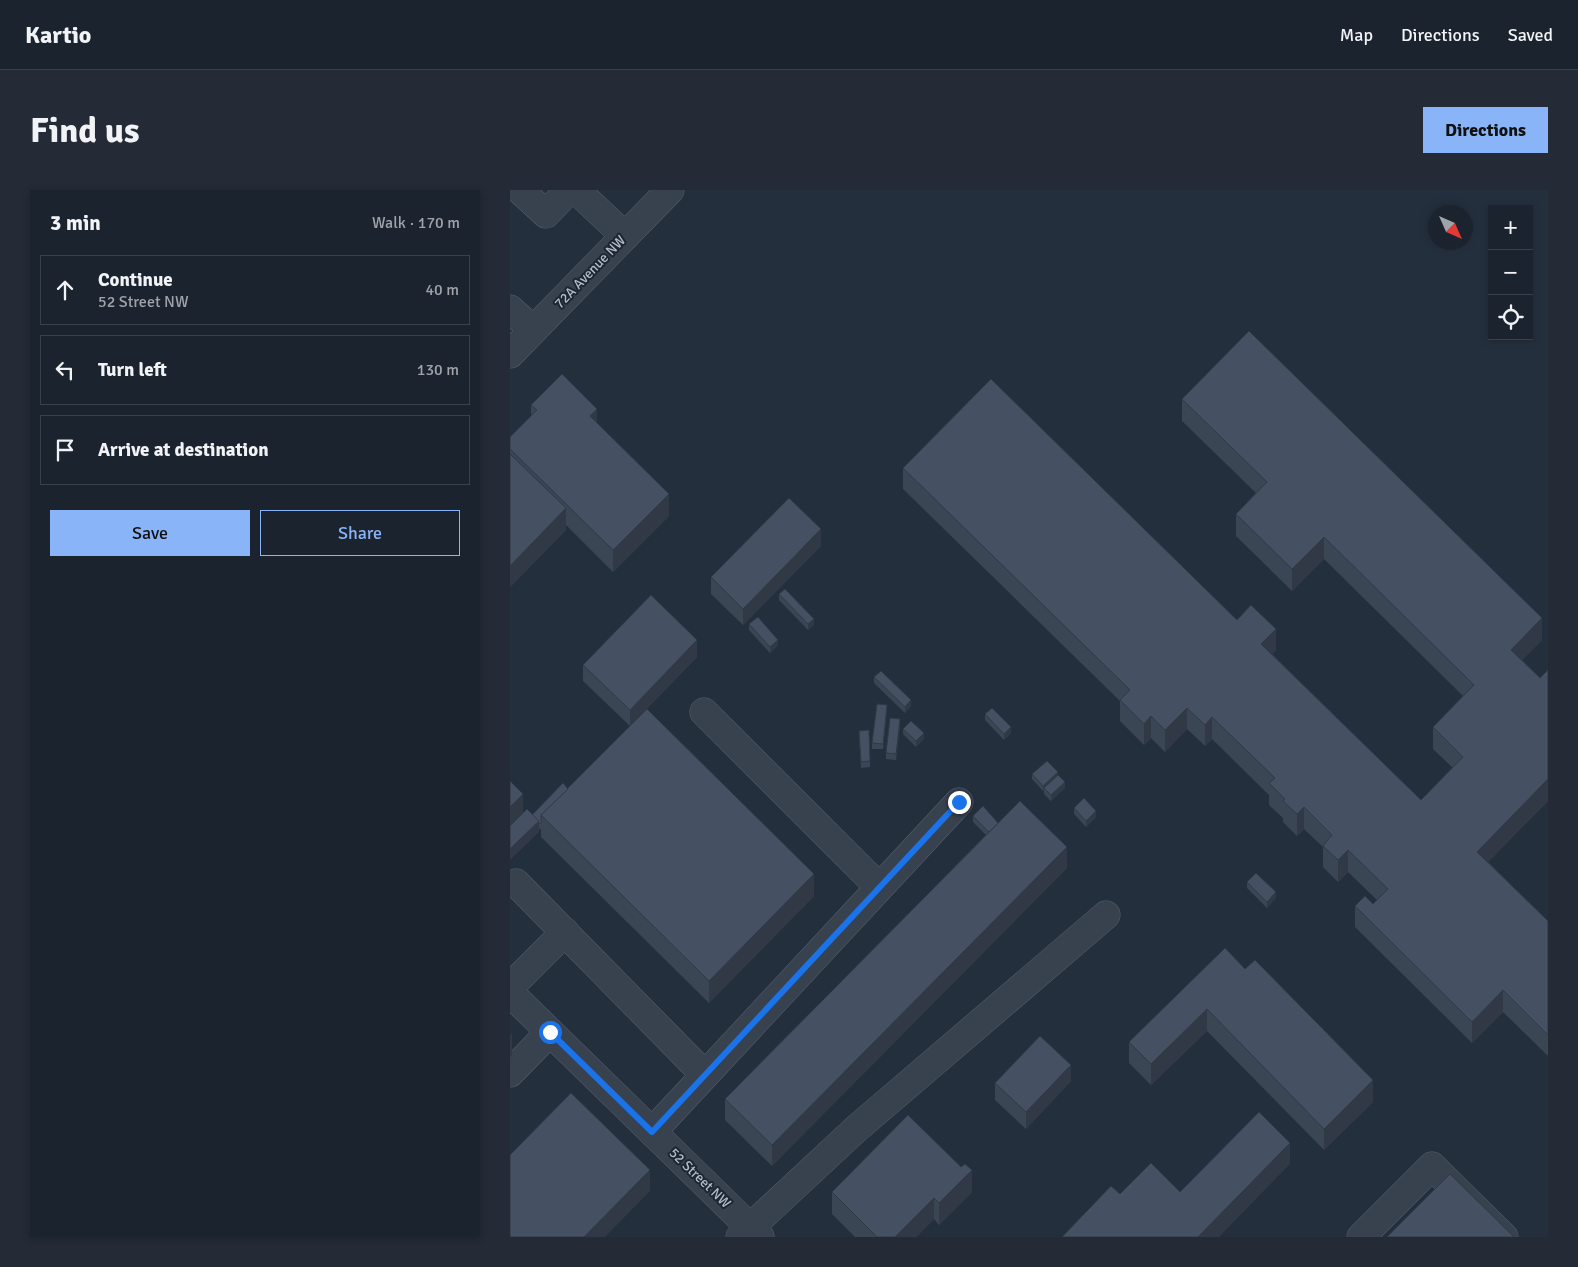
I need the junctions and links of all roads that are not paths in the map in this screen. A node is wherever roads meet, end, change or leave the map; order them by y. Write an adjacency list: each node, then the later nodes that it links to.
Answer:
1 (520, 190): 2 (street)
2 (570, 190)
3 (576, 190): 5 (street)
4 (670, 190): 5 (street, 72A Avenue NW)
5 (625, 236): 7 (street, 72A Avenue NW)
6 (510, 310): 7 (street)
7 (533, 330): 8 (street, 72A Avenue NW)
8 (510, 354)
9 (704, 712): 12 (street)
10 (959, 802): 12 (street)
11 (516, 883): 14 (street)
12 (880, 887): 19 (street)
13 (1106, 915): 21 (street)
14 (565, 932): 15 (street); 19 (street)
15 (510, 986)
16 (510, 994): 17 (street, 52 Street NW)
17 (550, 1032): 18 (street); 20 (street, 52 Street NW)
18 (510, 1073)
19 (705, 1075): 20 (street)
20 (652, 1132): 21 (street, 52 Street NW)
21 (750, 1234)
22 (1361, 1237): 23 (street)
23 (1504, 1237)

